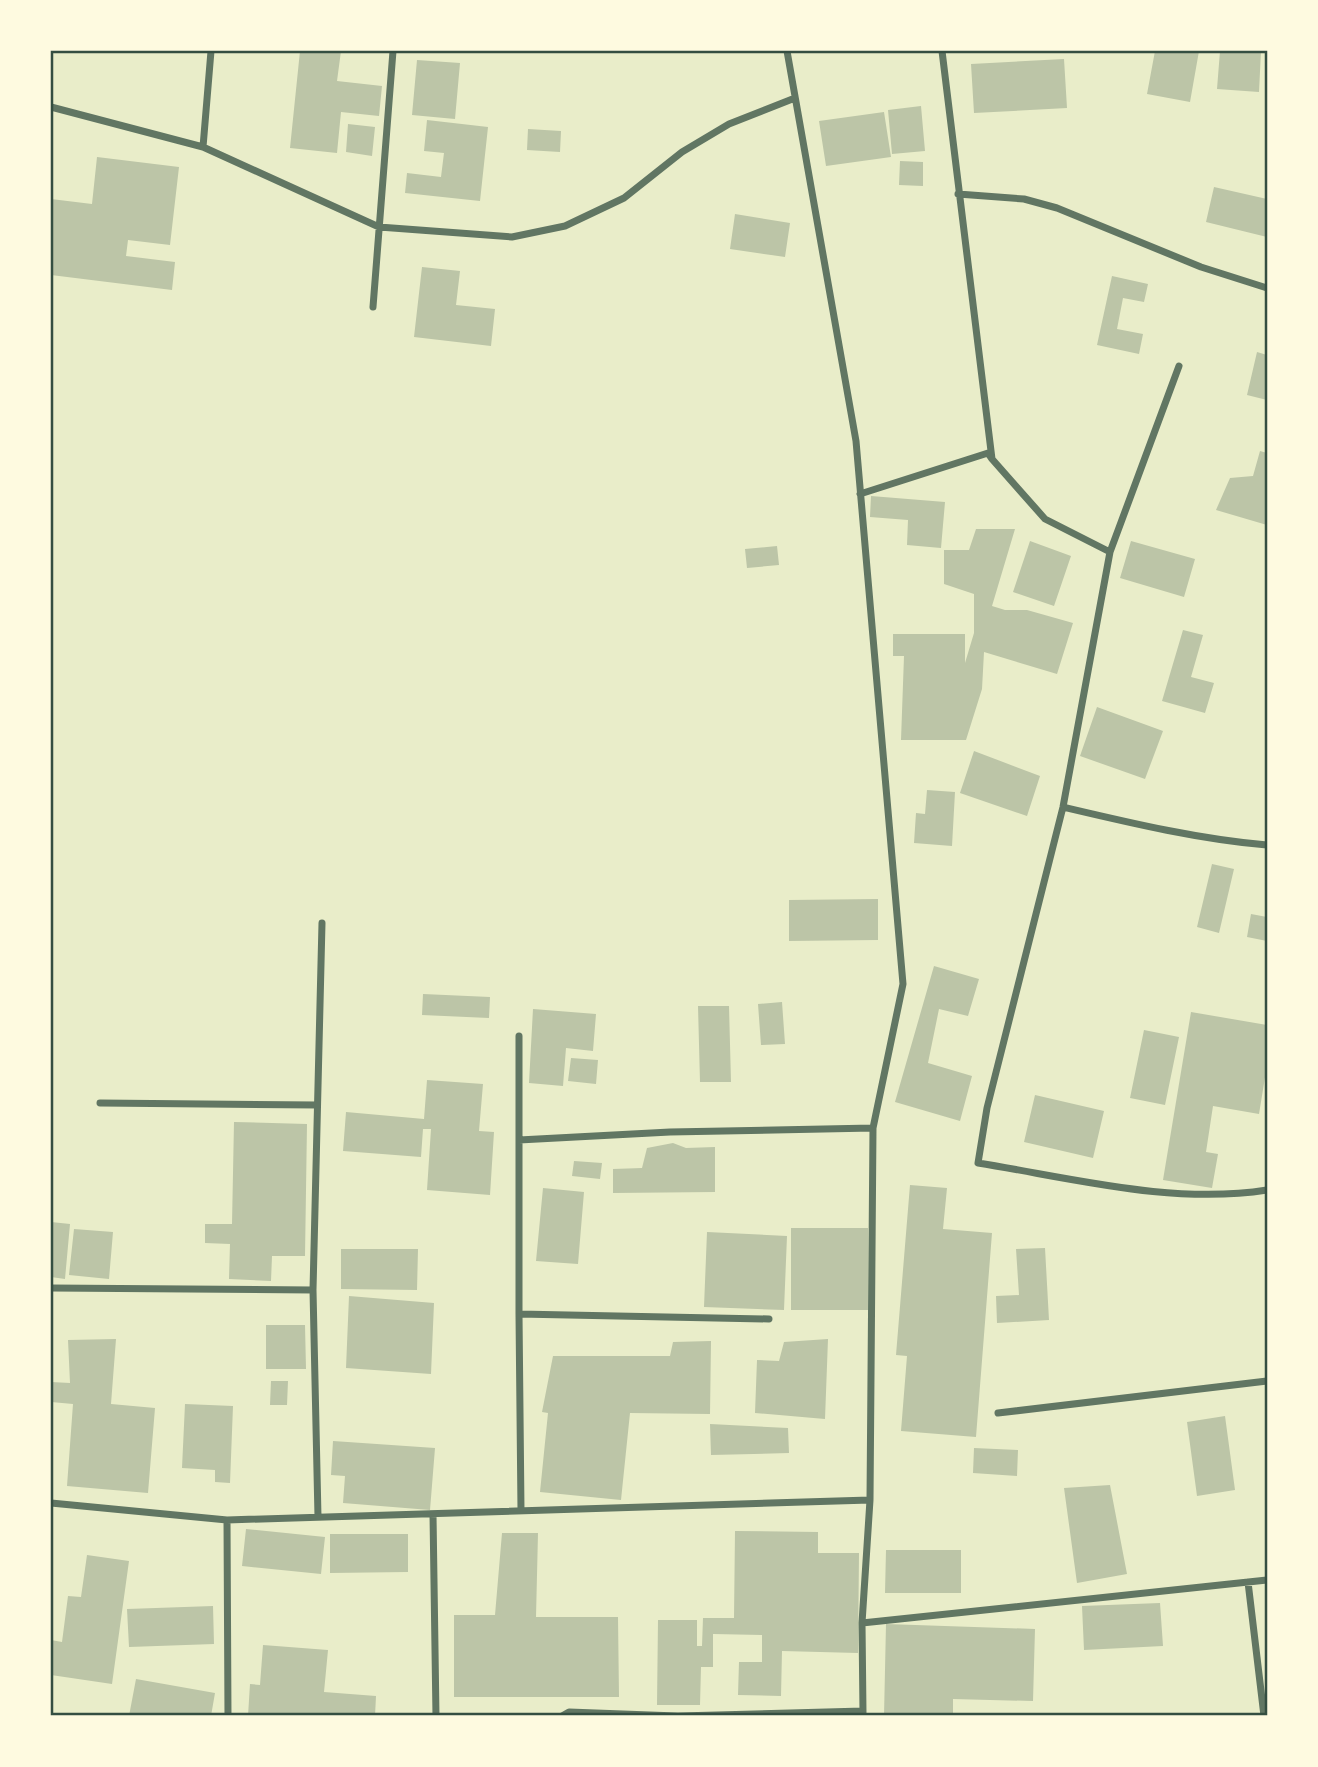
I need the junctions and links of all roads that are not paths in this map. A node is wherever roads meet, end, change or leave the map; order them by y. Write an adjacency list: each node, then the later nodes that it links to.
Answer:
1 (211, 51): 7 (street)
2 (393, 51): 9 (street)
3 (787, 51): 5 (street)
4 (942, 51): 8 (street)
5 (796, 98): 9 (street); 14 (street)
6 (51, 107): 7 (street)
7 (203, 146): 9 (street)
8 (958, 194): 10 (street); 13 (street)
9 (379, 227): 11 (street)
10 (1267, 288)
11 (373, 307)
12 (1179, 366): 15 (street)
13 (992, 459): 14 (street); 15 (street)
14 (860, 494): 22 (street)
15 (1110, 552): 16 (street)
16 (1063, 807): 17 (street); 24 (street)
17 (1267, 845)
18 (322, 923): 21 (street)
19 (519, 1035): 23 (street)
20 (100, 1103): 21 (street)
21 (317, 1105): 26 (street)
22 (873, 1128): 23 (street); 31 (street)
23 (520, 1140): 27 (street)
24 (1267, 1190)
25 (51, 1288): 26 (street)
26 (313, 1290): 35 (street)
27 (519, 1314): 28 (street); 33 (street)
28 (769, 1319)
29 (1267, 1381): 30 (street)
30 (998, 1413)
31 (870, 1500): 33 (street); 39 (street)
32 (51, 1503): 36 (street)
33 (521, 1511): 34 (street)
34 (433, 1514): 35 (street); 42 (street)
35 (318, 1517): 36 (street)
36 (227, 1520): 41 (street)
37 (1267, 1580): 38 (street)
38 (1248, 1582): 39 (street); 45 (street)
39 (862, 1623): 40 (street)
40 (863, 1714): 44 (street)
41 (228, 1716)
42 (436, 1716)
43 (562, 1716): 44 (street)
44 (678, 1716)
45 (1264, 1716)

